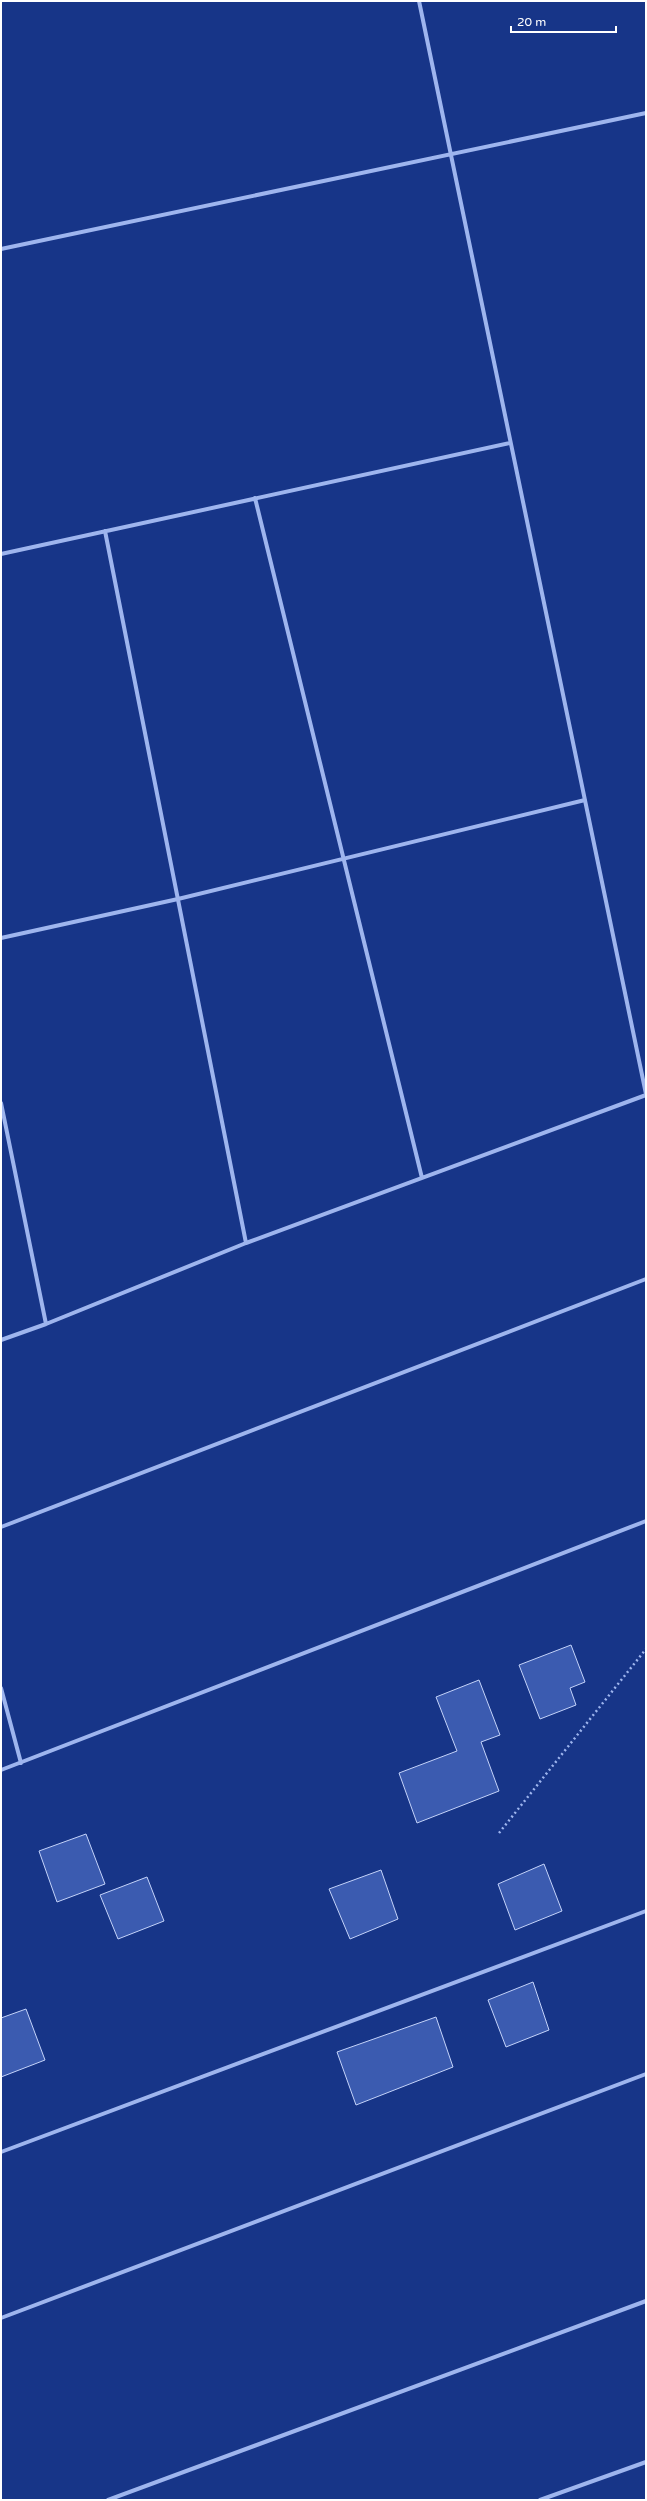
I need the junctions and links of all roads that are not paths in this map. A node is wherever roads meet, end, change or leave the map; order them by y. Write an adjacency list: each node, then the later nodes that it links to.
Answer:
1 (419, 1): 3 (street)
2 (646, 113): 3 (street)
3 (450, 153): 4 (street); 5 (street)
4 (1, 249)
5 (510, 443): 6 (street); 9 (street)
6 (255, 498): 7 (street); 10 (street)
7 (104, 531): 8 (street); 11 (street)
8 (1, 554)
9 (585, 800): 10 (street); 13 (street)
10 (343, 858): 11 (street); 15 (street)
11 (178, 899): 12 (street); 16 (street)
12 (1, 938)
13 (646, 1094): 15 (street)
14 (1, 1103): 18 (street)
15 (422, 1178): 16 (street)
16 (246, 1243): 18 (street)
17 (646, 1279): 21 (street)
18 (46, 1324): 19 (street)
19 (1, 1340)
20 (646, 1521): 23 (street)
21 (1, 1527)
22 (1, 1688): 23 (street)
23 (21, 1763): 24 (street)
24 (1, 1770)
25 (646, 1911): 27 (street)
26 (646, 2074): 29 (street)
27 (1, 2152)
28 (646, 2301): 31 (street)
29 (1, 2318)
30 (646, 2462): 32 (street)
31 (108, 2500)
32 (540, 2500)

